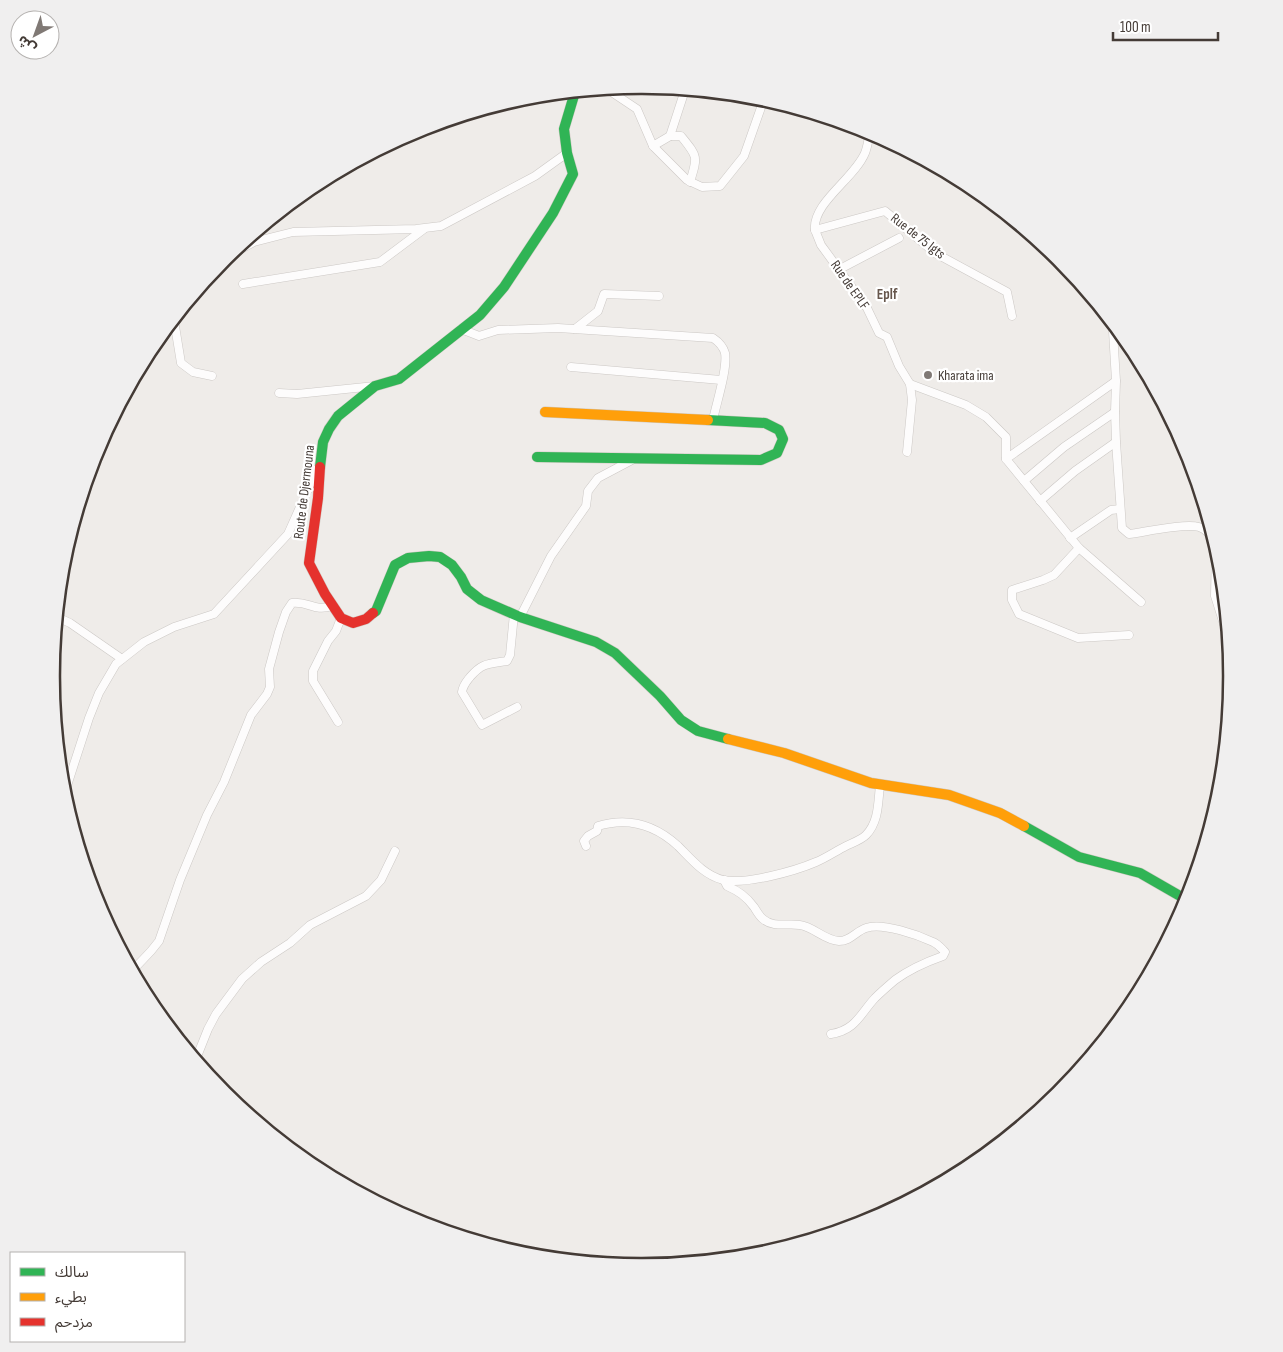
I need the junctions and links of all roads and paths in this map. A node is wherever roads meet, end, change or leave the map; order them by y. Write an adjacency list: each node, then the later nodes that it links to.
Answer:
1 (616, 95): 7 (street)
2 (682, 96): 5 (street)
3 (573, 98): 8 (street, Route de Djermouna)
4 (761, 107): 9 (street)
5 (670, 136): 7 (street); 9 (street)
6 (868, 141): 11 (street)
7 (653, 146): 9 (street)
8 (567, 153): 10 (street); 19 (street, Route de Djermouna)
9 (690, 182)
10 (425, 228): 13 (street); 15 (street)
11 (815, 230): 14 (street, Rue de EPLF); 17 (street, Rue de 75 lgts)
12 (899, 238): 14 (street)
13 (255, 242)
14 (840, 269): 26 (street, Rue de EPLF)
15 (242, 284)
16 (659, 296): 20 (street)
17 (1012, 316)
18 (175, 328): 23 (street)
19 (460, 329): 20 (street); 27 (street, Route de Djermouna)
20 (575, 329): 24 (street)
21 (1113, 337): 25 (street)
22 (571, 367): 24 (street)
23 (212, 376)
24 (722, 380): 31 (street)
25 (1116, 381): 30 (street); 36 (street)
26 (910, 384): 33 (street); 36 (street)
27 (375, 386): 28 (street); 37 (street, Route de Djermouna)
28 (279, 393)
29 (544, 412): 31 (street)
30 (1115, 412): 32 (street); 38 (street)
31 (713, 420): 35 (street)
32 (1116, 442): 39 (street); 40 (street)
33 (907, 452)
34 (537, 457): 35 (street)
35 (632, 460): 48 (street)
36 (1006, 460): 38 (street)
37 (319, 465): 45 (street, Route de Djermouna); 52 (street)
38 (1024, 481): 39 (street)
39 (1040, 501): 42 (street)
40 (1120, 509): 41 (street); 42 (street)
41 (1204, 531)
42 (1070, 538): 43 (street)
43 (1079, 548): 46 (street); 51 (street)
44 (1215, 582): 47 (street)
45 (330, 602): 49 (street, Route de Djermouna); 61 (street)
46 (1141, 602)
47 (1219, 608)
48 (517, 615): 49 (street); 53 (street); 56 (street)
49 (341, 618): 54 (street)
50 (63, 620): 52 (street)
51 (1130, 635)
52 (122, 659): 55 (street)
53 (517, 707)
54 (338, 722)
55 (69, 779)
56 (880, 784): 59 (street); 60 (street)
57 (586, 846): 59 (street)
58 (395, 851): 63 (street)
59 (724, 880): 62 (street)
60 (1180, 896)
61 (137, 966)
62 (831, 1034)
63 (199, 1052)

